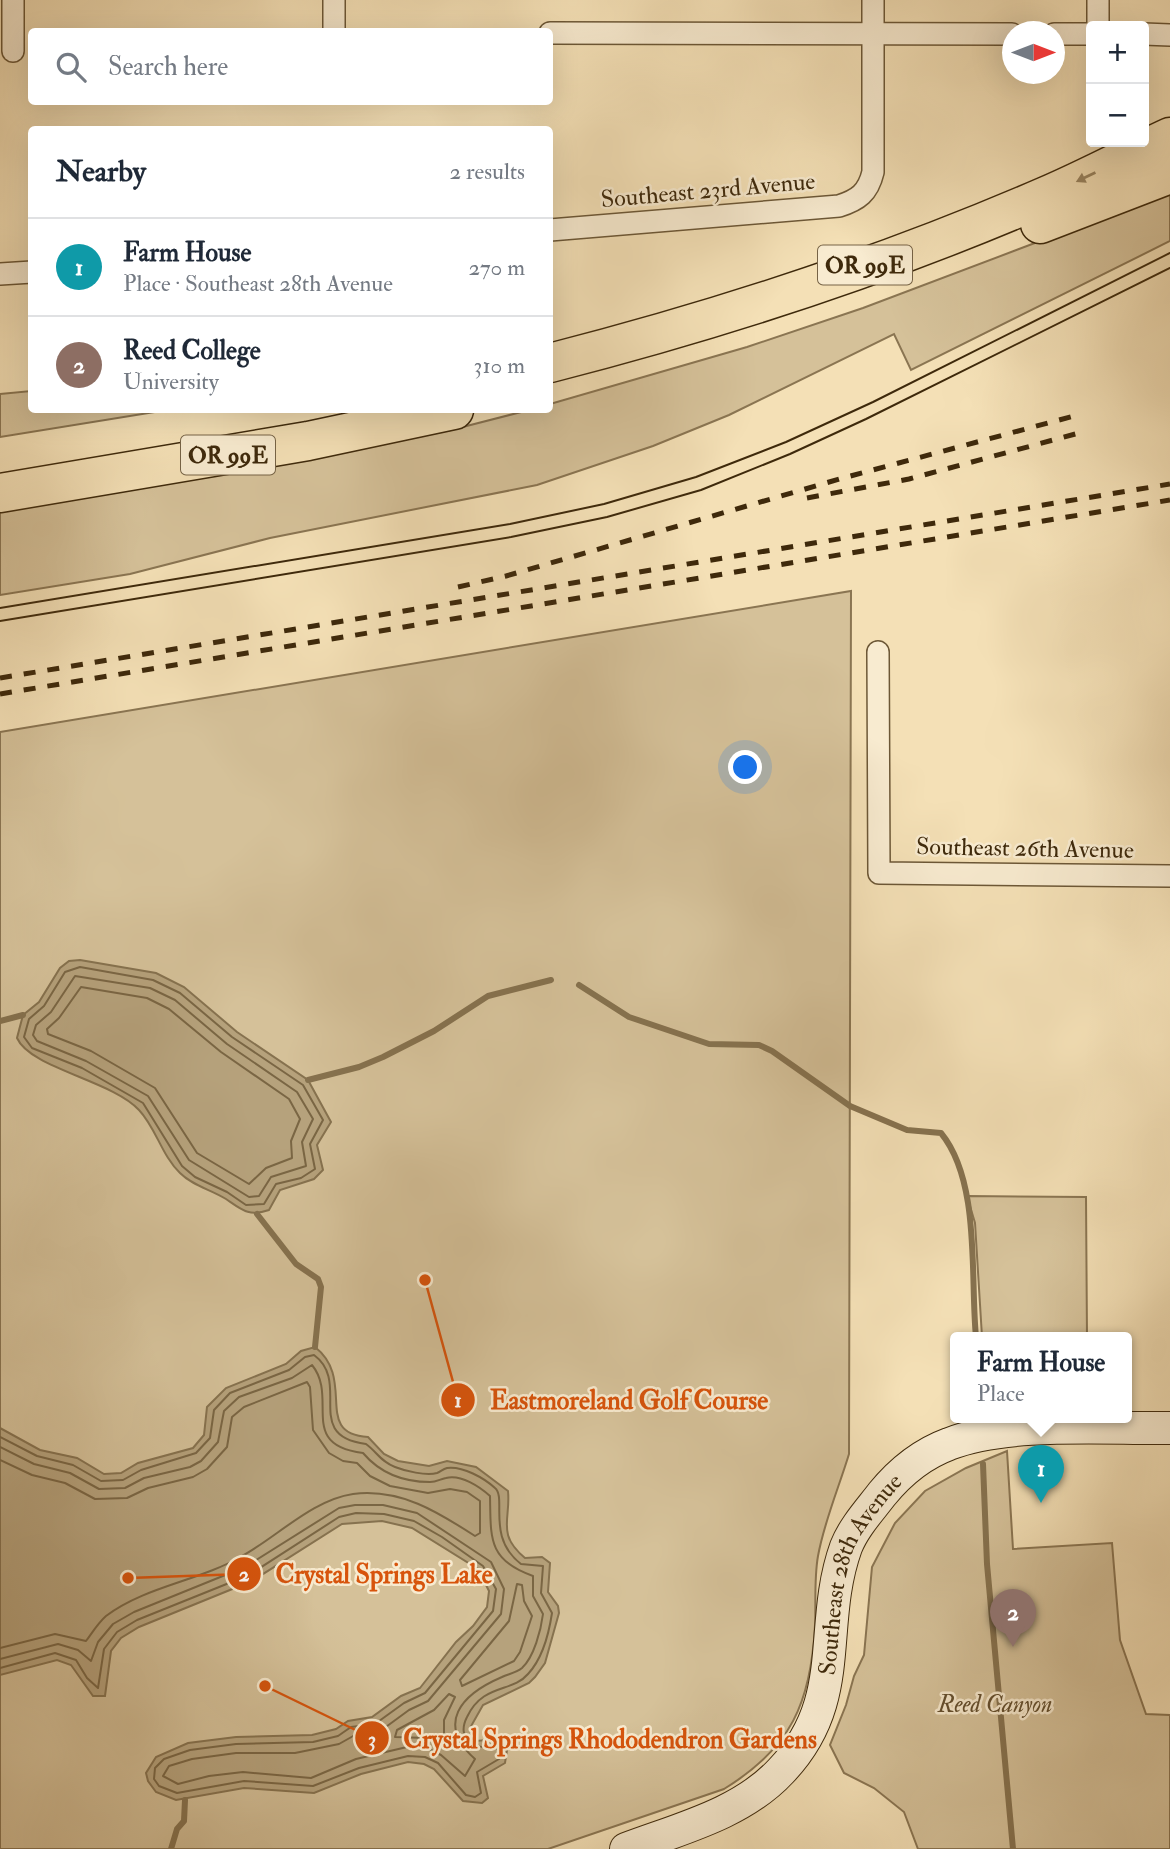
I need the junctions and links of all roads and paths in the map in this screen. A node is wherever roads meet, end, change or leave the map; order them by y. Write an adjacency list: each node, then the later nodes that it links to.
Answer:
1 (13, 0): 14 (street)
2 (334, 0): 6 (street)
3 (873, 0): 8 (street)
4 (1098, 0): 5 (street)
5 (1098, 21)
6 (334, 28)
7 (553, 33): 8 (street)
8 (873, 33): 9 (street); 17 (street, Southeast 23rd Avenue)
9 (1002, 34)
10 (1065, 34): 11 (street)
11 (1086, 34)
12 (1149, 34): 13 (street)
13 (1170, 34)
14 (15, 50)
15 (1170, 137): 20 (highway, OR 99E, one-way to 20)
16 (1170, 174): 21 (highway, OR 99E)
17 (553, 230)
18 (28, 272): 19 (street)
19 (0, 274)
20 (553, 361)
21 (553, 385)
22 (329, 413): 24 (highway, OR 99E)
23 (440, 413): 25 (highway, OR 99E)
24 (0, 470)
25 (0, 493)
26 (878, 652): 27 (street, Southeast 26th Avenue)
27 (1170, 876)
28 (1170, 1428): 29 (street, Southeast 28th Avenue)
29 (626, 1849)

